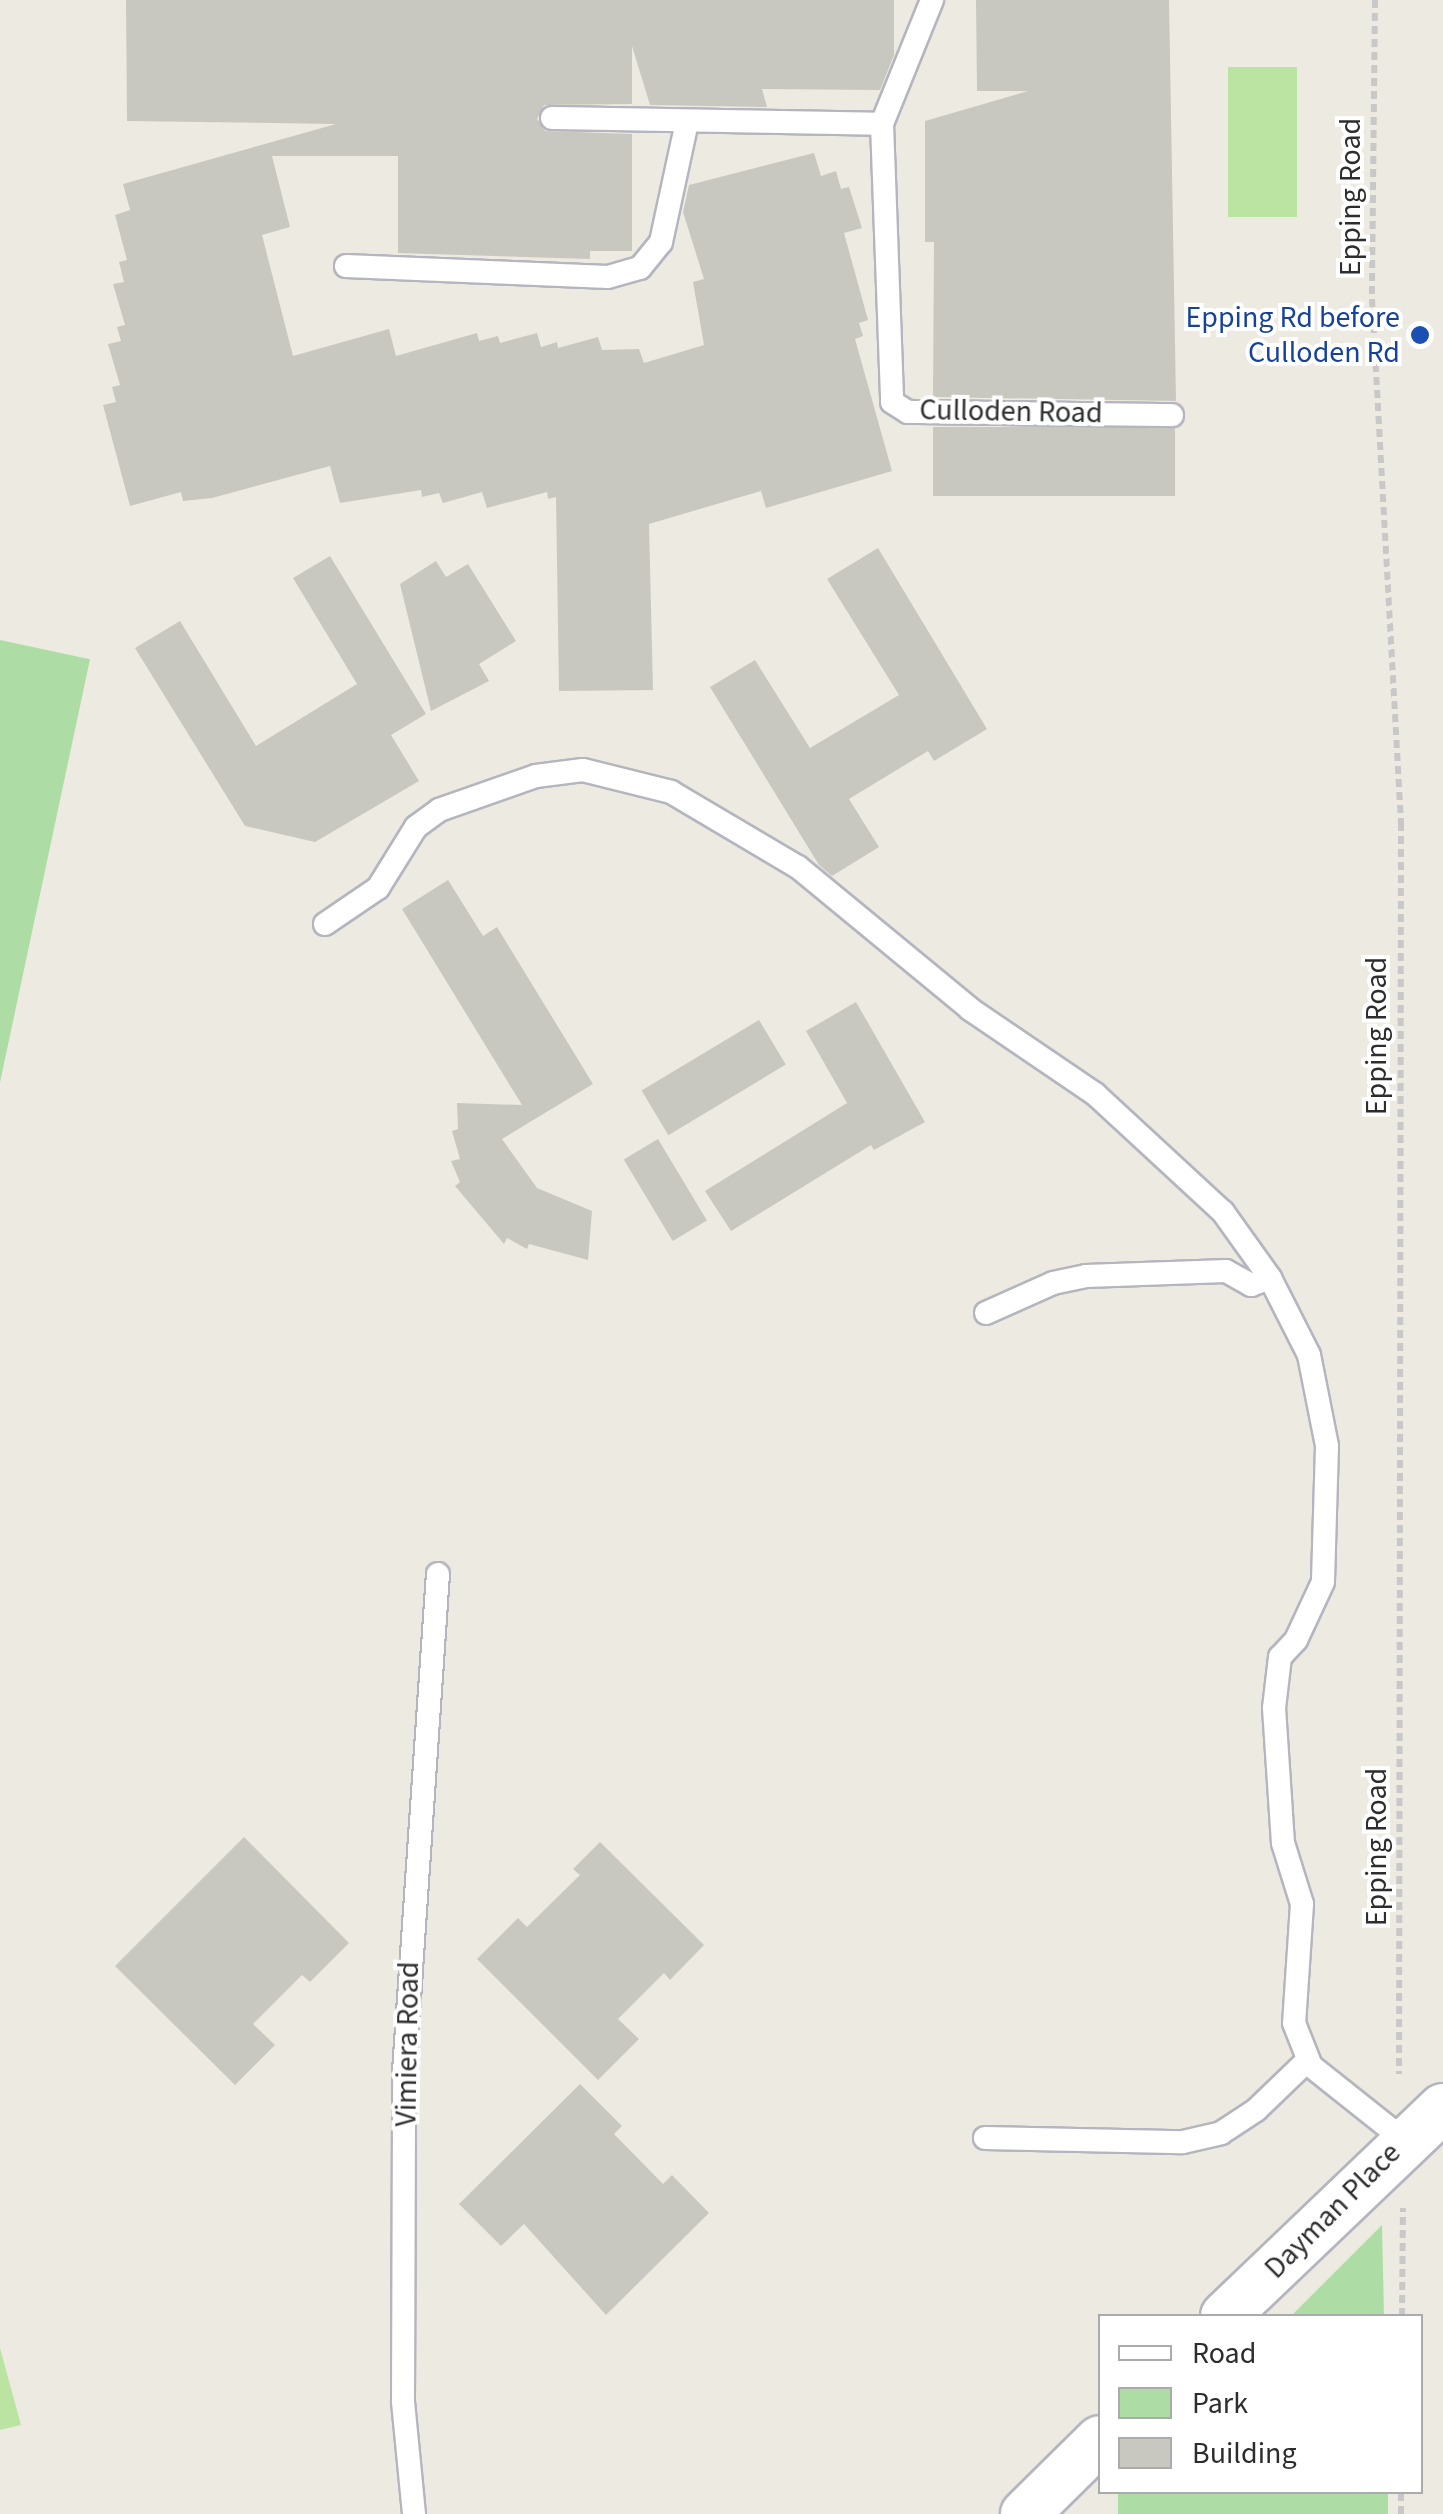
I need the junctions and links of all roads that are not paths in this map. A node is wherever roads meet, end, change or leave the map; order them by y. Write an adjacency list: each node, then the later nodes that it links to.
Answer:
1 (932, 0): 4 (lane, Culloden Road)
2 (552, 118): 3 (lane)
3 (687, 122): 4 (lane); 5 (lane)
4 (882, 124): 6 (lane, Culloden Road)
5 (346, 266)
6 (1172, 415)
7 (326, 924): 8 (lane)
8 (1270, 1278): 9 (lane); 11 (lane)
9 (986, 1313)
10 (438, 1574): 17 (lane, Vimiera Road)
11 (1307, 2061): 13 (lane); 14 (lane)
12 (1443, 2108): 14 (street, Dayman Place)
13 (986, 2138)
14 (1404, 2140): 15 (street, Dayman Place)
15 (1227, 2314)
16 (1098, 2442): 18 (street)
17 (414, 2514)
18 (1026, 2514)

